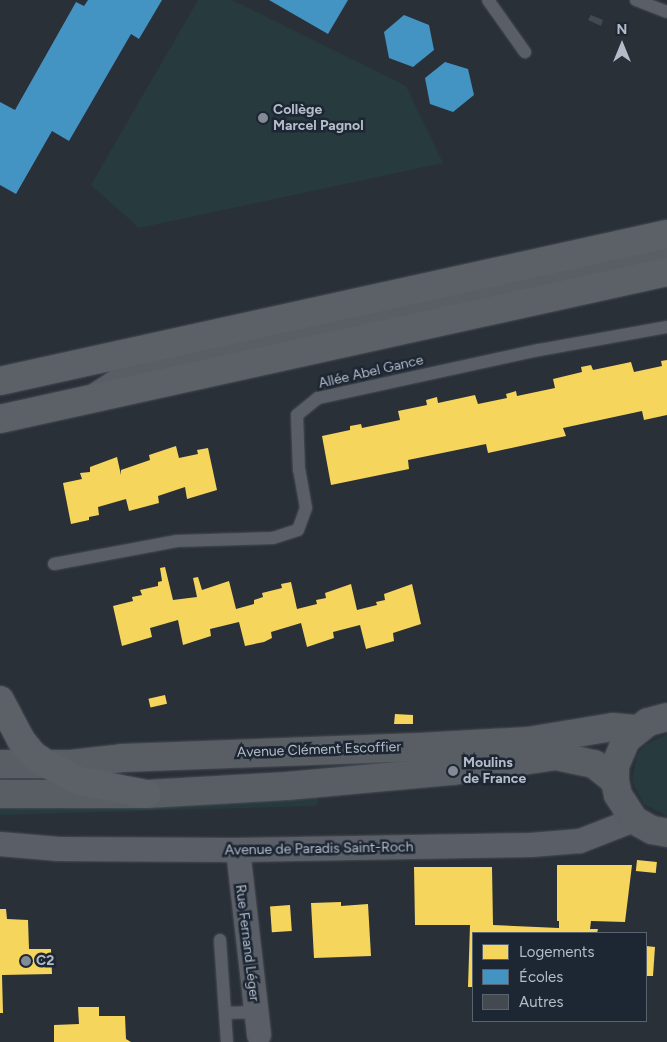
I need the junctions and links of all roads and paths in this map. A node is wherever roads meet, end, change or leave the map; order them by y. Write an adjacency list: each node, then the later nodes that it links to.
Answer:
1 (488, 0): 4 (lane)
2 (636, 0): 3 (lane)
3 (667, 12)
4 (525, 52)
5 (667, 234): 9 (main road)
6 (667, 258): 10 (main road)
7 (667, 272): 10 (main road)
8 (667, 327): 12 (lane, Allée Abel Gance)
9 (0, 381)
10 (92, 399): 11 (main road)
11 (0, 419)
12 (54, 564)
13 (0, 700): 17 (main road)
14 (667, 717): 15 (main road)
15 (637, 729): 17 (main road, Avenue Clément Escoffier); 18 (main road)
16 (0, 764): 17 (main road, Avenue Clément Escoffier)
17 (47, 764): 20 (main road)
18 (615, 781): 20 (main road, Avenue Clément Escoffier); 21 (main road)
19 (0, 794): 20 (main road, Avenue Clément Escoffier)
20 (147, 794)
21 (634, 820): 22 (main road); 24 (street, Avenue de Paradis Saint-Roch)
22 (667, 834)
23 (0, 844): 24 (street, Avenue de Paradis Saint-Roch)
24 (238, 850): 26 (street, Rue Fernand Léger)
25 (220, 940): 27 (lane)
26 (256, 1012): 27 (lane); 28 (street, Rue Fernand Léger)
27 (225, 1013): 29 (lane)
28 (260, 1035)
29 (227, 1042)

